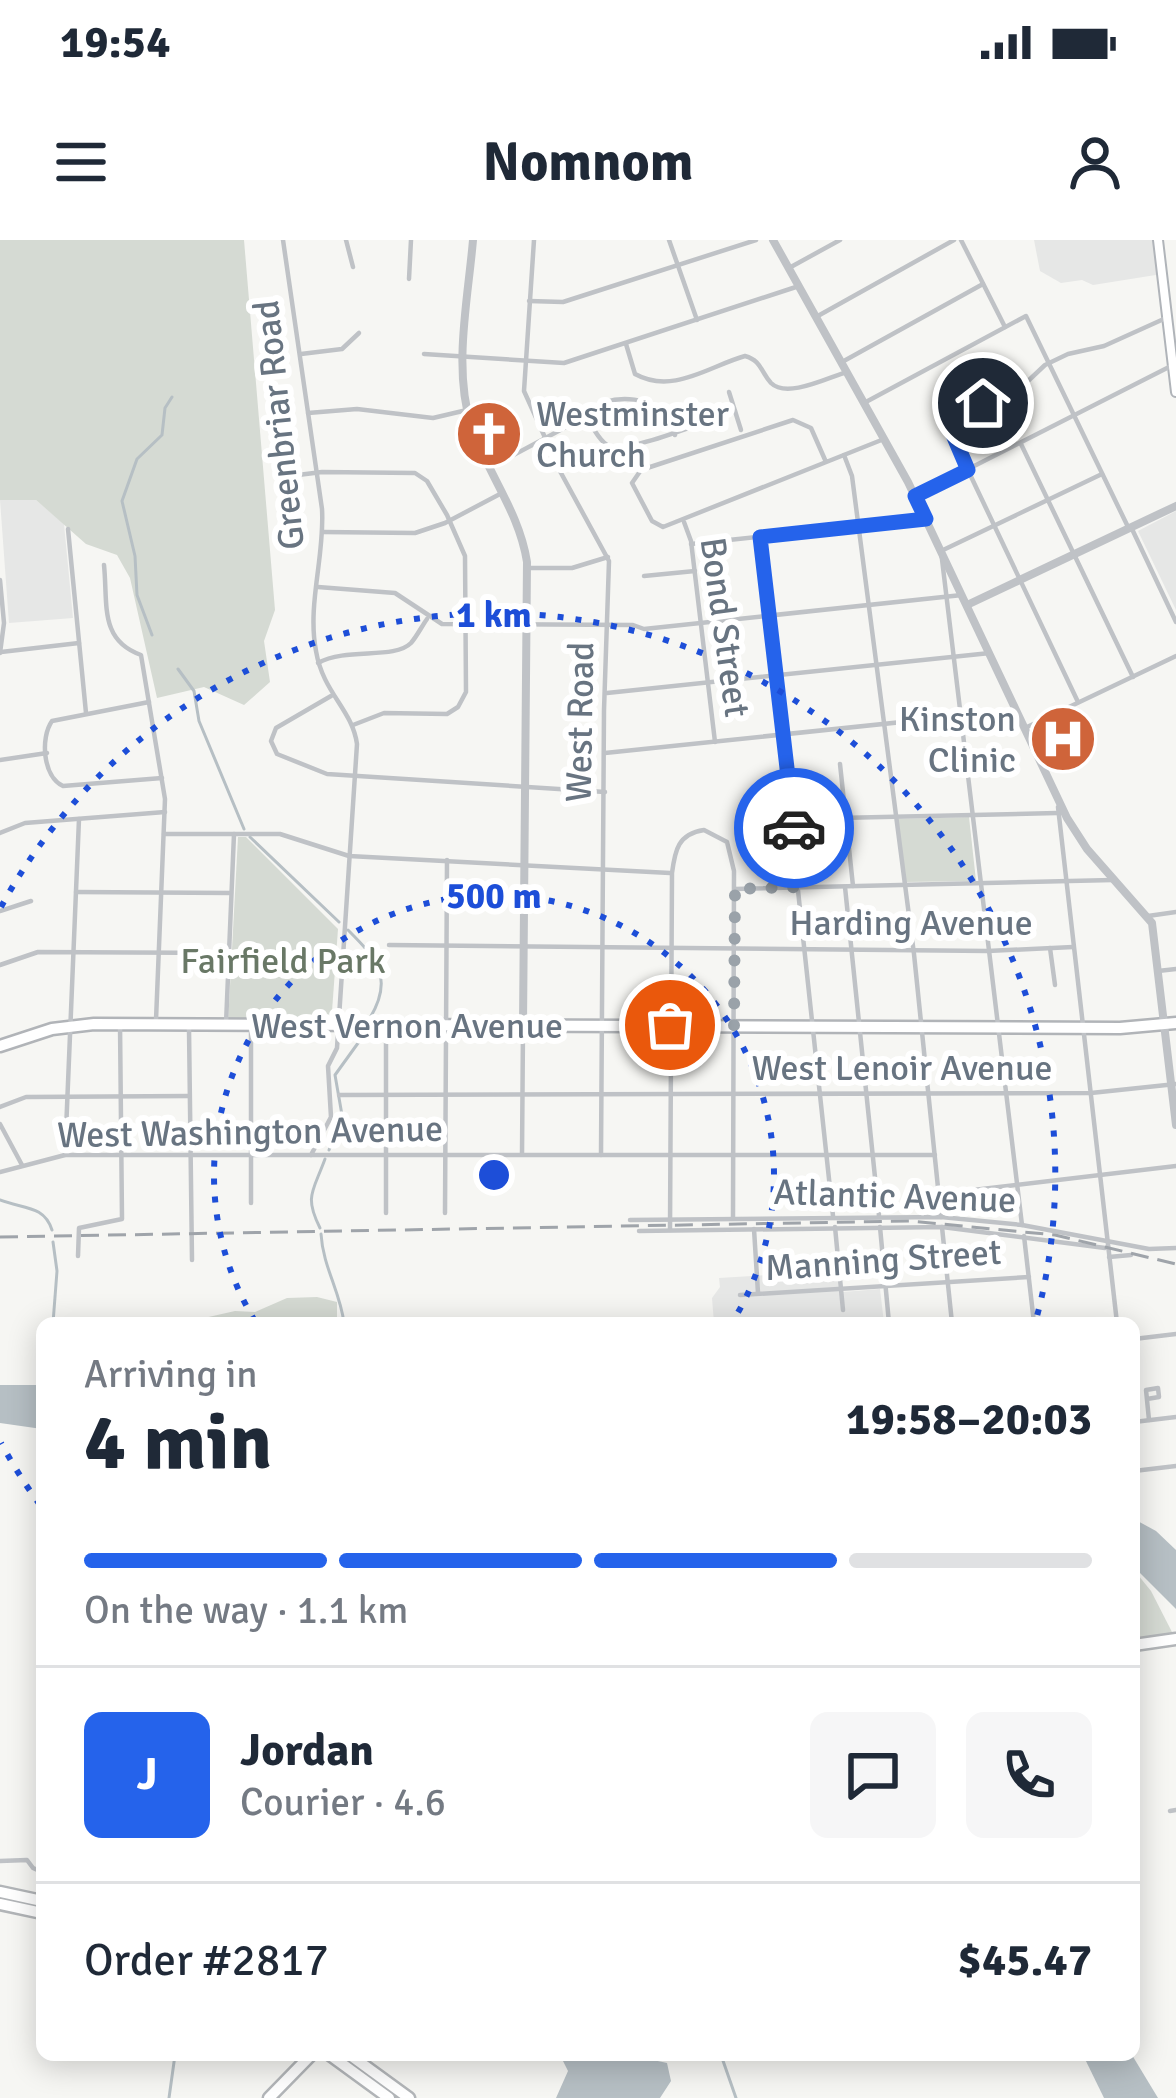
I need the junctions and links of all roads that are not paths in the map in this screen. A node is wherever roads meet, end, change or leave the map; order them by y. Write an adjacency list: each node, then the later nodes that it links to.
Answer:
1 (283, 240): 27 (street, Greenbriar Road)
2 (346, 240): 13 (street)
3 (411, 240): 16 (street)
4 (472, 240): 29 (street)
5 (534, 240): 20 (street, West Road)
6 (669, 240): 12 (street)
7 (757, 240): 12 (street)
8 (773, 240): 14 (street)
9 (840, 240): 14 (street)
10 (958, 240): 18 (street); 21 (street)
11 (1158, 240): 17 (main road)
12 (678, 265): 20 (street); 23 (street)
13 (353, 267)
14 (789, 268): 19 (street)
15 (1176, 278): 17 (street)
16 (409, 279)
17 (1163, 279): 22 (main road)
18 (983, 284): 24 (street); 33 (street)
19 (799, 286): 21 (street); 23 (street)
20 (529, 301): 30 (street, West Road)
21 (816, 317): 33 (street)
22 (1168, 317): 31 (street); 32 (main road)
23 (697, 320): 26 (street)
24 (1005, 327): 31 (street); 36 (street)
25 (359, 333): 27 (street)
26 (626, 344): 30 (street); 33 (street)
27 (301, 354): 39 (street, Greenbriar Road)
28 (424, 354): 29 (street)
29 (464, 357): 30 (street); 37 (street)
30 (524, 361): 44 (street, West Road)
31 (1050, 363): 40 (street); 50 (street)
32 (1174, 364): 35 (main road); 40 (street)
33 (844, 367): 36 (street)
34 (728, 392): 38 (street)
35 (1176, 392)
36 (864, 403): 45 (street)
37 (467, 410): 39 (street); 49 (street)
38 (735, 411): 42 (street); 43 (street)
39 (308, 413): 51 (street, Greenbriar Road)
40 (1074, 415): 46 (street); 52 (street)
41 (583, 416): 43 (street); 43 (street); 44 (street)
42 (741, 430)
43 (676, 435)
44 (544, 439): 49 (street); 70 (street, West Road)
45 (884, 439): 47 (street); 55 (street)
46 (1021, 442): 50 (street); 56 (street)
47 (844, 455): 48 (street); 62 (street)
48 (826, 462): 60 (street); 60 (street)
49 (491, 467): 54 (street)
50 (968, 470): 55 (street); 61 (street)
51 (316, 473): 53 (street); 59 (street); 65 (street, Greenbriar Road)
52 (1102, 474): 56 (street); 63 (street)
53 (282, 477)
54 (504, 492): 59 (street); 72 (street)
55 (915, 496): 58 (street)
56 (1048, 499): 61 (street); 69 (street)
57 (1176, 506): 63 (street)
58 (926, 519): 62 (street); 68 (street)
59 (450, 520): 65 (street); 86 (street)
60 (683, 520): 67 (street, Bond Street)
61 (994, 525): 68 (street); 76 (street)
62 (859, 526): 66 (street); 80 (street)
63 (1130, 528): 69 (street); 84 (street)
64 (68, 529): 89 (street)
65 (322, 532): 77 (street, Greenbriar Road)
66 (760, 537): 67 (street); 82 (street)
67 (691, 544): 73 (street, Bond Street)
68 (940, 550): 78 (street); 79 (street)
69 (1074, 554): 76 (street); 97 (street)
70 (608, 557): 72 (street); 87 (street, West Road)
71 (104, 565): 101 (street)
72 (527, 568): 88 (street)
73 (694, 571): 74 (street); 85 (street, Bond Street)
74 (644, 576)
75 (0, 580): 90 (street)
76 (1020, 580): 81 (street); 102 (street)
77 (318, 587): 83 (street); 94 (street, Greenbriar Road)
78 (962, 595): 79 (street); 81 (street)
79 (945, 597): 80 (street); 92 (street)
80 (868, 605): 82 (street); 95 (street)
81 (967, 605): 91 (street)
82 (769, 616): 85 (street); 96 (street)
83 (428, 617): 86 (street); 94 (street)
84 (1176, 622)
85 (701, 623): 87 (street); 98 (street, Bond Street)
86 (467, 625): 88 (street); 107 (street)
87 (609, 625): 88 (street); 99 (street, West Road)
88 (528, 626): 117 (street)
89 (79, 643): 90 (street); 104 (street)
90 (0, 652)
91 (989, 653): 92 (street); 103 (street)
92 (952, 656): 95 (street); 105 (street)
93 (1176, 656): 97 (street)
94 (318, 663): 100 (street, Greenbriar Road)
95 (876, 665): 96 (street); 106 (street)
96 (776, 675): 98 (street); 109 (street)
97 (1132, 676): 102 (street)
98 (709, 682): 99 (street); 110 (street, Bond Street)
99 (605, 693): 112 (street, West Road)
100 (331, 696): 107 (street, Greenbriar Road); 115 (street)
101 (149, 702): 104 (street); 116 (street)
102 (1078, 702): 108 (street)
103 (1017, 710): 105 (street); 108 (street)
104 (86, 713): 111 (street)
105 (960, 716): 106 (street); 122 (street)
106 (883, 724): 109 (street); 123 (street)
107 (353, 725): 115 (street)
108 (1025, 728): 119 (street)
109 (784, 735): 110 (street); 126 (street)
110 (715, 742): 112 (street)
111 (46, 753): 113 (street); 116 (street)
112 (605, 753): 118 (street, West Road)
113 (0, 760)
114 (840, 764): 124 (street)
115 (355, 776): 117 (street); 130 (street)
116 (162, 778): 120 (street)
117 (526, 786): 118 (street); 132 (street)
118 (604, 792): 133 (street, West Road)
119 (1059, 801): 121 (street); 135 (street)
120 (165, 812): 125 (street); 128 (street)
121 (1058, 813): 122 (street); 136 (street)
122 (972, 815): 123 (street); 137 (street)
123 (895, 816): 124 (street); 138 (street)
124 (845, 817): 126 (street); 139 (street)
125 (79, 819): 127 (street); 142 (street)
126 (793, 819): 140 (street)
127 (0, 832)
128 (164, 834): 129 (street); 143 (street)
129 (234, 834): 130 (street); 144 (street)
130 (349, 856): 131 (street); 175 (street)
131 (447, 860): 132 (street); 151 (street)
132 (526, 863): 133 (street); 152 (street)
133 (603, 868): 134 (street); 153 (street, West Road)
134 (672, 873): 141 (street); 156 (street)
135 (1117, 880): 136 (street); 149 (street)
136 (1065, 883): 137 (street); 154 (street)
137 (980, 884): 138 (street); 161 (street)
138 (903, 885): 139 (street); 160 (street)
139 (849, 886): 140 (street); 159 (street)
140 (800, 887): 141 (street); 158 (street)
141 (735, 889): 157 (street)
142 (76, 892): 143 (street); 162 (street)
143 (161, 893): 144 (street); 163 (street)
144 (231, 893): 164 (street)
145 (0, 900): 147 (street)
146 (31, 901): 147 (street)
147 (2, 911)
148 (1176, 912): 149 (street)
149 (1148, 916): 167 (street)
150 (389, 945): 151 (street, Harding Avenue)
151 (446, 946): 152 (street, Harding Avenue); 177 (street)
152 (524, 946): 153 (street, Harding Avenue); 178 (street)
153 (602, 947): 156 (street, Harding Avenue); 179 (street, West Road)
154 (1073, 947): 155 (street, Harding Avenue); 187 (street)
155 (1050, 948): 161 (street, Harding Avenue); 168 (street)
156 (671, 949): 157 (street, Harding Avenue); 180 (street)
157 (734, 949): 158 (street, Harding Avenue); 182 (street)
158 (806, 949): 159 (street, Harding Avenue); 183 (street)
159 (852, 950): 160 (street, Harding Avenue); 184 (street)
160 (913, 950): 161 (street, Harding Avenue); 185 (street)
161 (988, 951): 186 (street)
162 (73, 953): 163 (street); 165 (street); 181 (street)
163 (158, 953): 164 (street); 170 (street)
164 (230, 953): 173 (street)
165 (0, 965)
166 (1176, 969): 167 (street)
167 (1158, 971): 171 (street)
168 (1054, 985)
169 (120, 1023): 170 (main road, West Vernon Avenue); 181 (main road, West Vernon Avenue); 203 (street)
170 (156, 1023): 172 (main road, West Vernon Avenue)
171 (1170, 1023): 187 (main road, West Vernon Avenue); 189 (street)
172 (189, 1024): 173 (main road, West Vernon Avenue); 204 (street)
173 (226, 1024): 174 (main road, West Vernon Avenue)
174 (251, 1024): 175 (main road, West Vernon Avenue); 221 (street)
175 (336, 1024): 176 (main road, West Vernon Avenue); 213 (street)
176 (386, 1024): 177 (main road, West Vernon Avenue); 192 (street)
177 (446, 1025): 178 (main road, West Vernon Avenue); 193 (street)
178 (523, 1025): 179 (main road, West Vernon Avenue); 194 (street)
179 (602, 1025): 180 (main road, West Vernon Avenue); 195 (street, West Road)
180 (670, 1025): 182 (main road, West Vernon Avenue); 196 (street)
181 (71, 1026): 188 (main road, West Vernon Avenue); 202 (street)
182 (734, 1026): 183 (main road, West Vernon Avenue); 197 (street)
183 (814, 1027): 184 (main road, West Vernon Avenue); 198 (street)
184 (860, 1027): 185 (main road, West Vernon Avenue); 199 (street)
185 (922, 1028): 186 (main road, West Vernon Avenue); 200 (street)
186 (998, 1028): 187 (main road, West Vernon Avenue); 190 (street)
187 (1083, 1028): 191 (street)
188 (1, 1041)
189 (1174, 1084): 191 (street, West Lenoir Avenue); 207 (street)
190 (1006, 1093): 191 (street, West Lenoir Avenue); 200 (street, West Lenoir Avenue); 226 (street)
191 (1091, 1093): 225 (street)
192 (386, 1094): 193 (street, West Lenoir Avenue); 201 (street, West Lenoir Avenue); 208 (street)
193 (445, 1094): 194 (street, West Lenoir Avenue); 209 (street)
194 (523, 1094): 195 (street, West Lenoir Avenue); 210 (street)
195 (602, 1094): 196 (street, West Lenoir Avenue); 214 (street, West Road)
196 (670, 1094): 197 (street, West Lenoir Avenue); 215 (street)
197 (733, 1094): 198 (street, West Lenoir Avenue); 216 (street)
198 (820, 1094): 199 (street, West Lenoir Avenue); 217 (street)
199 (866, 1094): 200 (street, West Lenoir Avenue); 218 (street)
200 (928, 1094): 219 (street)
201 (339, 1095)
202 (68, 1096): 203 (street); 205 (street); 211 (street)
203 (121, 1096): 204 (street); 212 (street)
204 (189, 1096): 220 (street)
205 (0, 1107)
206 (0, 1124): 222 (street)
207 (1176, 1125)
208 (386, 1154): 209 (street, West Washington Avenue); 213 (street, West Washington Avenue); 229 (street)
209 (445, 1154): 210 (street, West Washington Avenue); 230 (street)
210 (522, 1154): 214 (street, West Washington Avenue)
211 (65, 1155): 212 (street, West Washington Avenue); 222 (street, West Washington Avenue)
212 (122, 1155): 220 (street, West Washington Avenue); 248 (street)
213 (311, 1155): 221 (street, West Washington Avenue)
214 (602, 1155): 215 (street, West Washington Avenue)
215 (670, 1155): 216 (street, West Washington Avenue); 235 (street)
216 (733, 1155): 217 (street, West Washington Avenue); 234 (street)
217 (827, 1155): 218 (street, West Washington Avenue); 231 (street)
218 (873, 1155): 219 (street, West Washington Avenue); 232 (street)
219 (935, 1155): 227 (street)
220 (190, 1156): 221 (street, West Washington Avenue); 250 (street)
221 (250, 1156): 228 (street)
222 (22, 1166): 224 (street, West Washington Avenue)
223 (1176, 1166): 225 (street)
224 (0, 1172)
225 (1100, 1175): 226 (street); 245 (street)
226 (1018, 1184): 227 (street); 237 (street)
227 (939, 1194): 233 (street)
228 (251, 1203)
229 (386, 1213)
230 (445, 1213)
231 (833, 1216): 232 (street, Atlantic Avenue); 234 (street, Atlantic Avenue)
232 (879, 1216): 233 (street, Atlantic Avenue)
233 (941, 1217): 237 (street, Atlantic Avenue)
234 (733, 1218): 235 (street, Atlantic Avenue)
235 (670, 1219): 236 (street, Atlantic Avenue); 243 (street)
236 (631, 1220)
237 (1022, 1225): 245 (street, Atlantic Avenue)
238 (835, 1227): 239 (street, Atlantic Avenue); 241 (street, Atlantic Avenue); 254 (street)
239 (880, 1227): 240 (street, Atlantic Avenue); 253 (street)
240 (942, 1228): 244 (street, Atlantic Avenue); 252 (street)
241 (754, 1229): 243 (street, Atlantic Avenue); 255 (street)
242 (639, 1231): 243 (street, Atlantic Avenue)
243 (670, 1231)
244 (1024, 1235): 245 (street, Atlantic Avenue); 251 (street)
245 (1107, 1244): 246 (street, Atlantic Avenue); 249 (street)
246 (1176, 1248)
247 (1131, 1255): 249 (street)
248 (78, 1256)
249 (1109, 1257): 261 (street)
250 (192, 1260)
251 (1029, 1277): 252 (street, Manning Street); 260 (street)
252 (947, 1282): 253 (street, Manning Street); 259 (street)
253 (886, 1286): 254 (street, Manning Street); 258 (street)
254 (842, 1288): 255 (street, Manning Street); 257 (street)
255 (758, 1293): 256 (street, Manning Street)
256 (740, 1295)
257 (843, 1310)
258 (889, 1317)
259 (951, 1317)
260 (1033, 1317)
261 (1116, 1317)
262 (1176, 1334): 263 (street)
263 (1140, 1338)
264 (1147, 1399): 266 (street)
265 (1176, 1417): 266 (street)
266 (1149, 1420): 267 (street)
267 (1140, 1421)
268 (1176, 1466): 269 (street)
269 (1140, 1470)
270 (1176, 1640): 271 (main road)
271 (1140, 1644)
272 (0, 1861): 273 (street)
273 (36, 1869)
274 (0, 1892): 275 (main road)
275 (36, 1899)
276 (0, 1904): 277 (main road)
277 (36, 1911)
278 (297, 2061): 284 (main road)
279 (305, 2061): 284 (main road)
280 (338, 2061): 285 (main road)
281 (358, 2061): 283 (main road)
282 (358, 2061): 283 (main road)
283 (374, 2073): 286 (main road)
284 (271, 2096)
285 (389, 2098)
286 (409, 2098)

